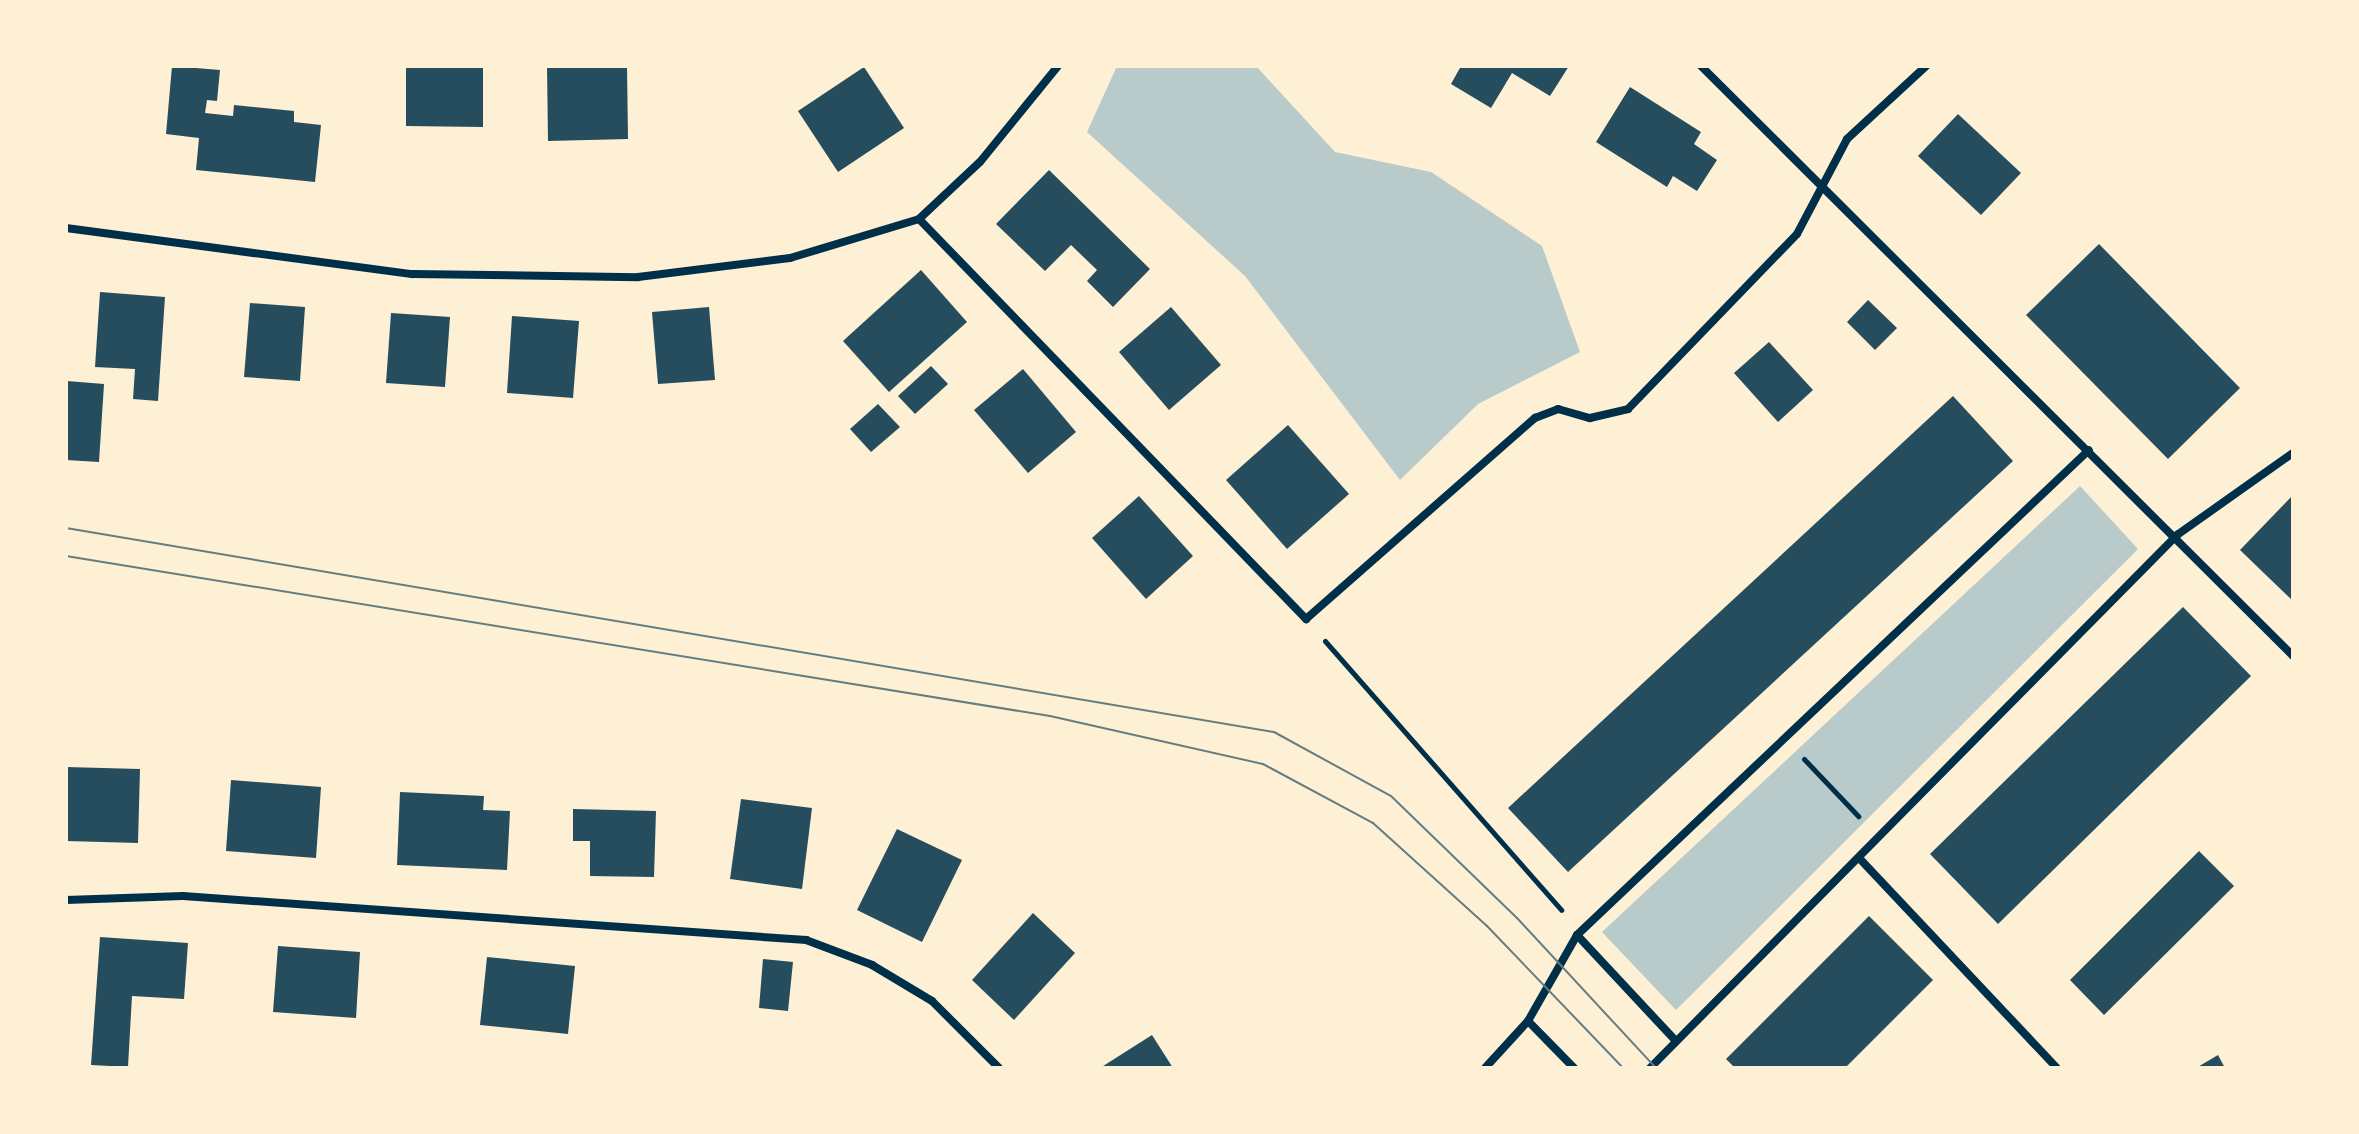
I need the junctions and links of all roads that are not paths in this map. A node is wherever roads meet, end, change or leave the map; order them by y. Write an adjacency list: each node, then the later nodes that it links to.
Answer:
1 (1058, 66): 5 (street)
2 (1701, 66): 4 (street)
3 (1926, 66): 4 (street)
4 (1818, 185): 5 (street); 7 (street)
5 (919, 219): 6 (street)
6 (66, 228)
7 (2089, 450): 9 (street); 13 (street)
8 (2293, 453): 9 (street)
9 (2177, 535): 10 (street); 11 (street)
10 (2293, 656)
11 (1860, 859): 15 (street); 20 (street)
12 (66, 900): 16 (street)
13 (1577, 935): 14 (street); 15 (street)
14 (1528, 1021): 17 (street); 18 (street)
15 (1674, 1039): 19 (street)
16 (999, 1068)
17 (1485, 1068)
18 (1574, 1068)
19 (1650, 1068)
20 (2057, 1068)

